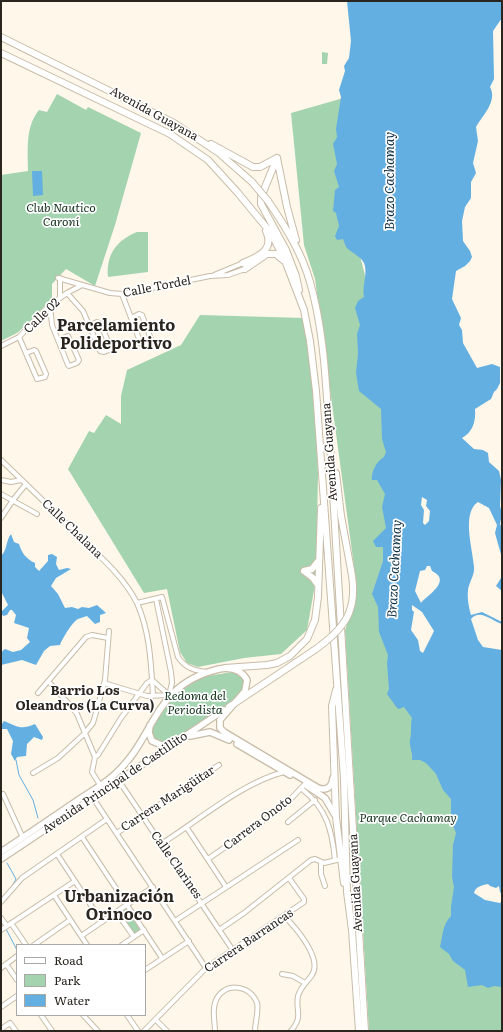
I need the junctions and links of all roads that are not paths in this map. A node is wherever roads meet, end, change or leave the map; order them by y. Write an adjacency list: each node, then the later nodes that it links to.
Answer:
1 (1, 37): 3 (main road, Avenida Guayana)
2 (1, 53): 5 (main road, Avenida Guayana)
3 (200, 139): 4 (main road); 8 (main road, Avenida Guayana, bridge)
4 (277, 158): 8 (main road); 14 (main road)
5 (261, 220): 6 (main road); 7 (main road, Avenida Guayana)
6 (244, 266): 7 (main road); 11 (street, Calle Tordel)
7 (290, 274): 14 (main road, Avenida Guayana)
8 (310, 281): 21 (main road, Avenida Guayana)
9 (82, 285): 10 (street, Calle 02); 11 (street, Calle Tordel); 12 (street, Calle Tordel)
10 (67, 293): 12 (street, Calle 02); 16 (street)
11 (122, 294): 15 (street)
12 (60, 298): 13 (street, Calle 02)
13 (50, 305): 17 (street, Calle 02); 18 (street)
14 (304, 310): 23 (main road, Avenida Guayana)
15 (130, 318): 15 (street)
16 (89, 326): 16 (street)
17 (19, 338): 19 (street, Calle 02); 20 (street)
18 (58, 340): 18 (street)
19 (1, 346)
20 (26, 353): 20 (street)
21 (330, 442): 47 (main road, bridge); 132 (main road, Avenida Guayana)
22 (1, 460): 25 (street, Calle Chalana)
23 (322, 478): 31 (main road); 42 (main road, Avenida Guayana)
24 (1, 480): 25 (street)
25 (21, 480): 26 (street, Calle Chalana)
26 (26, 484): 28 (street); 34 (street, Calle Chalana)
27 (1, 494): 28 (street)
28 (13, 500): 29 (street); 30 (street)
29 (37, 514)
30 (1, 518)
31 (319, 558): 32 (main road); 32 (main road)
32 (318, 585): 37 (main road)
33 (156, 599): 34 (street); 38 (street); 46 (street)
34 (137, 603): 39 (street, Calle Chalana)
35 (109, 631): 36 (street)
36 (108, 638): 40 (street); 41 (street)
37 (226, 668): 38 (main road, Avenida Principal de Castillito); 47 (main road)
38 (208, 672): 46 (main road, Avenida Principal de Castillito)
39 (152, 680): 44 (street); 45 (street, Calle Chalana); 46 (street)
40 (48, 681): 43 (street); 49 (street)
41 (104, 683): 44 (street); 49 (street)
42 (337, 686): 55 (main road); 83 (main road, Avenida Guayana)
43 (38, 693)
44 (138, 694): 45 (street); 51 (street)
45 (153, 695): 46 (street)
46 (169, 695): 48 (main road, Avenida Principal de Castillito)
47 (230, 707): 50 (main road, Avenida Principal de Castillito); 55 (main road)
48 (152, 719): 50 (main road); 57 (main road, Avenida Principal de Castillito)
49 (84, 734): 51 (street); 54 (street)
50 (185, 737): 53 (main road); 56 (main road, Avenida Principal de Castillito)
51 (95, 757): 57 (street)
52 (219, 765): 62 (street, Carrera Marigüitar)
53 (284, 772): 58 (main road); 66 (street)
54 (34, 773)
55 (334, 773): 63 (main road)
56 (119, 781): 60 (main road, Avenida Principal de Castillito); 62 (street, Calle Clarines)
57 (100, 785): 69 (main road, Avenida Principal de Castillito)
58 (303, 787): 61 (street); 63 (main road); 75 (street, Carrera Onoto)
59 (2, 795): 69 (street)
60 (92, 798): 64 (street); 74 (main road, Avenida Principal de Castillito)
61 (315, 800): 65 (street); 76 (street)
62 (142, 816): 67 (street, Carrera Marigüitar); 71 (street, Calle Clarines)
63 (336, 817): 76 (main road)
64 (107, 819): 67 (street); 68 (street)
65 (288, 822)
66 (187, 828): 71 (street); 75 (street)
67 (117, 833): 81 (street)
68 (82, 837): 73 (street); 87 (street)
69 (23, 838): 72 (main road, Avenida Principal de Castillito)
70 (298, 840): 82 (street)
71 (161, 844): 86 (street, Calle Clarines)
72 (1, 852)
73 (57, 854): 79 (street); 85 (street)
74 (1, 859)
75 (208, 859): 82 (street)
76 (338, 860): 77 (street); 83 (main road)
77 (321, 862): 78 (street); 80 (street)
78 (289, 878): 97 (street); 105 (street, Carrera Barrancas)
79 (75, 881): 84 (street); 93 (street)
80 (325, 886)
81 (153, 887): 87 (street); 91 (street)
82 (226, 887): 86 (street)
83 (347, 892): 131 (main road, Avenida Guayana)
84 (54, 895): 90 (street); 94 (street)
85 (1, 902)
86 (202, 902): 91 (street); 97 (street, Calle Clarines)
87 (128, 906): 88 (street); 96 (street)
88 (117, 912): 93 (street); 99 (street)
89 (1, 918): 95 (street)
90 (70, 920): 98 (street); 102 (street)
91 (175, 921): 100 (street)
92 (289, 921): 114 (street)
93 (102, 922): 98 (street)
94 (11, 923): 95 (street); 101 (street)
95 (4, 928)
96 (144, 930): 99 (street); 107 (street)
97 (219, 930): 105 (street, Calle Clarines)
98 (81, 936): 103 (street)
99 (134, 937): 104 (street)
100 (189, 941): 107 (street); 110 (street)
101 (25, 944)
102 (35, 944)
103 (86, 944)
104 (124, 944)
105 (232, 950): 110 (street, Carrera Barrancas)
106 (16, 957): 108 (street)
107 (162, 958): 111 (street)
108 (6, 964): 109 (street); 113 (street)
109 (1, 968)
110 (206, 968): 120 (street, Carrera Barrancas)
111 (146, 969)
112 (282, 974): 114 (street)
113 (16, 979)
114 (305, 984): 130 (street)
115 (16, 997): 116 (street)
116 (1, 1007)
117 (42, 1016): 123 (street)
118 (84, 1016): 124 (street)
119 (128, 1016): 125 (street)
120 (156, 1020): 126 (street, Carrera Barrancas); 127 (street)
121 (1, 1030): 122 (street)
122 (16, 1031)
123 (52, 1031)
124 (98, 1031)
125 (138, 1031)
126 (144, 1031)
127 (167, 1031)
128 (215, 1031): 129 (street)
129 (255, 1031)
130 (291, 1031)
131 (359, 1031)
132 (365, 1031)

